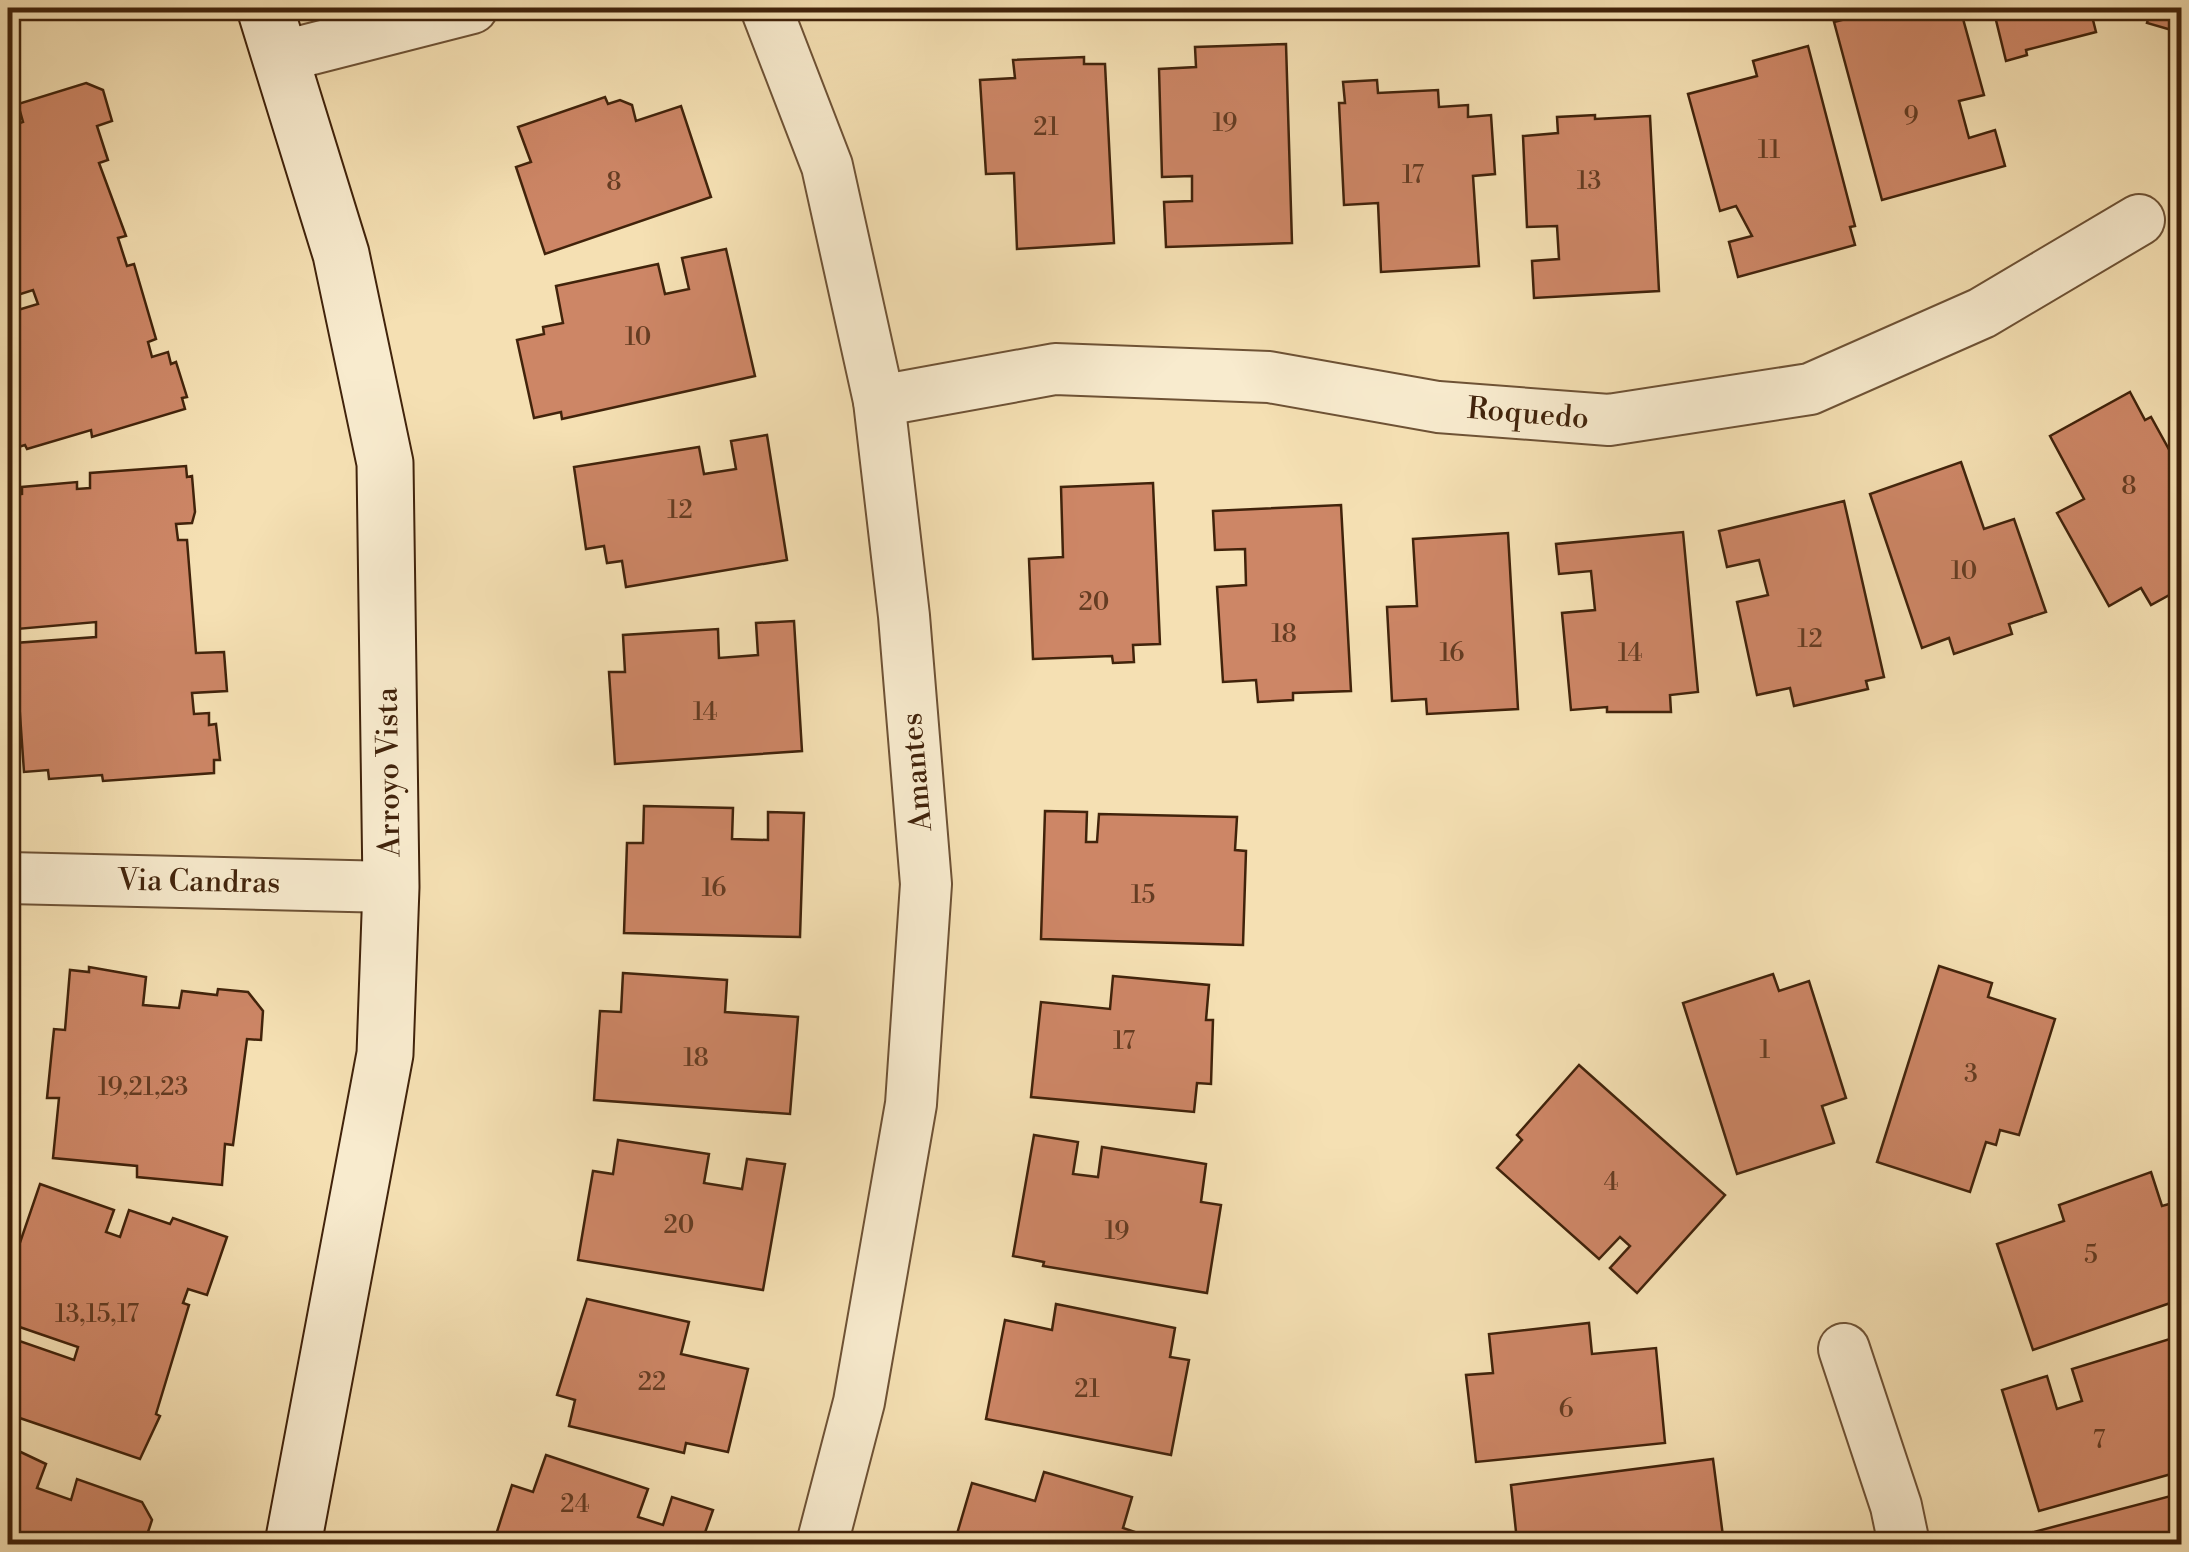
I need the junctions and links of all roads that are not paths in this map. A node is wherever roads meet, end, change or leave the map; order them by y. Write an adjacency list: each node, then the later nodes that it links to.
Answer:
1 (472, 8): 3 (street)
2 (766, 8): 5 (street, Amantes)
3 (272, 32): 7 (street, Arroyo Vista)
4 (2140, 220): 5 (street, Roquedo)
5 (879, 400): 10 (street, Amantes)
6 (8, 878): 7 (street, Via Candras)
7 (391, 887): 9 (street, Arroyo Vista)
8 (1844, 1349): 11 (street)
9 (293, 1544)
10 (822, 1544)
11 (1904, 1544)

